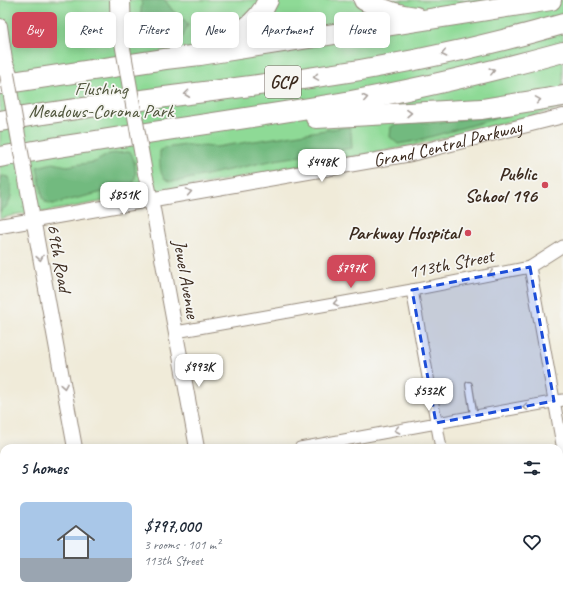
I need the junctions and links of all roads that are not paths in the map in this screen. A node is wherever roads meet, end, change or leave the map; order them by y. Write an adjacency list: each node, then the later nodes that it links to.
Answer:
1 (112, 0): 9 (street, Jewel Avenue)
2 (120, 0): 9 (highway)
3 (268, 0): 11 (highway)
4 (364, 0): 6 (highway)
5 (551, 0): 6 (highway)
6 (440, 18): 11 (highway)
7 (563, 24): 15 (highway, GCP, one-way to 15)
8 (0, 26): 12 (street)
9 (121, 37): 18 (street, Jewel Avenue, bridge)
10 (563, 52): 16 (highway, GCP, one-way to 10)
11 (166, 59): 12 (highway)
12 (2, 71): 19 (street, 69th Road, bridge)
13 (563, 96): 16 (highway, one-way to 13)
14 (563, 116): 18 (street, Grand Central Parkway, one-way to 14)
15 (0, 121)
16 (188, 126): 17 (highway, GCP)
17 (0, 157)
18 (151, 199): 19 (street, Grand Central Parkway); 24 (street, Jewel Avenue)
19 (33, 220): 20 (street, Grand Central Parkway); 29 (street, 69th Road, one-way to 29)
20 (0, 226)
21 (563, 246): 22 (street, 113th Street)
22 (530, 266): 23 (street, 113th Street, one-way to 23); 26 (street)
23 (412, 290): 24 (street, 113th Street, one-way to 24); 28 (street)
24 (176, 332): 30 (street, Jewel Avenue)
25 (469, 385): 27 (lane)
26 (559, 400): 27 (street, one-way to 27); 33 (street)
27 (474, 416): 28 (street)
28 (436, 423): 31 (street, one-way to 31); 32 (street)
29 (74, 444)
30 (196, 444)
31 (328, 444)
32 (439, 444)
33 (563, 444)

